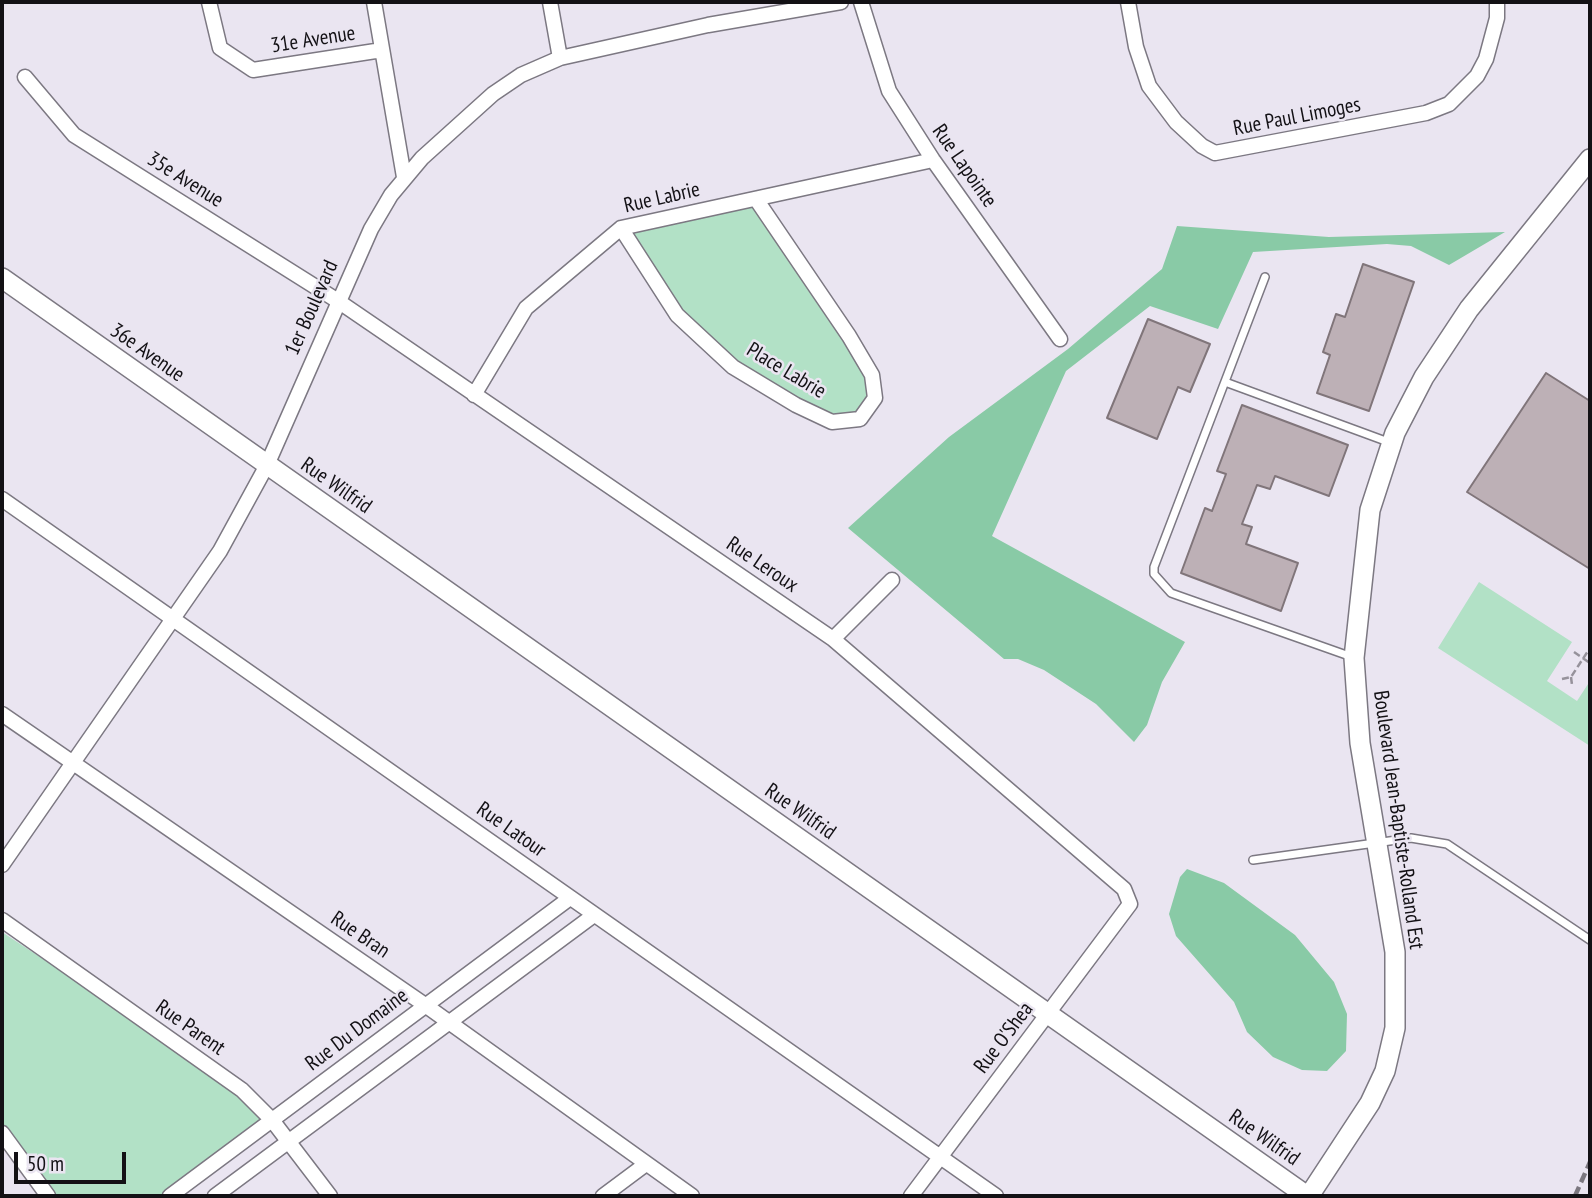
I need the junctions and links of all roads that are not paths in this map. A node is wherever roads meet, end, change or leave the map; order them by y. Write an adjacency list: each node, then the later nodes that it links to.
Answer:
1 (209, 2): 8 (street, 31e Avenue)
2 (374, 2): 8 (street, 31e Avenue)
3 (550, 2): 9 (street)
4 (841, 2): 9 (street, 1er Boulevard)
5 (862, 2): 12 (street, Rue Lapointe)
6 (1128, 2): 7 (street, Rue Paul Limoges)
7 (1497, 2)
8 (382, 50): 13 (street, 31e Avenue)
9 (560, 58): 13 (street, 1er Boulevard)
10 (25, 77): 18 (street, 35e Avenue)
11 (1590, 159): 22 (street, Boulevard Jean-Baptiste-Rolland Est)
12 (933, 160): 14 (street, Rue Labrie); 19 (street, Rue Lapointe)
13 (404, 177): 18 (street, 1er Boulevard)
14 (756, 199): 15 (street, Rue Labrie); 15 (street, Place Labrie)
15 (621, 228): 21 (street, Rue Labrie)
16 (1265, 277): 20 (lane)
17 (2, 278): 23 (street, 36e Avenue)
18 (338, 301): 21 (street, Rue Leroux); 23 (street, 1er Boulevard)
19 (1060, 339)
20 (1225, 382): 22 (lane); 28 (lane)
21 (474, 395): 27 (street, Rue Leroux)
22 (1392, 444): 28 (street, Boulevard Jean-Baptiste-Rolland Est)
23 (267, 465): 26 (street, 1er Boulevard); 40 (street, Rue Wilfrid)
24 (2, 499): 26 (street, Rue Latour)
25 (892, 580): 27 (street)
26 (174, 620): 30 (street, 1er Boulevard); 34 (street, Rue Latour)
27 (833, 639): 35 (street, Rue Leroux)
28 (1354, 658): 31 (street, Boulevard Jean-Baptiste-Rolland Est)
29 (2, 714): 30 (street, Rue Bran)
30 (74, 764): 33 (street, 1er Boulevard); 39 (street, Rue Bran)
31 (1375, 843): 32 (lane); 38 (lane); 55 (street, Boulevard Jean-Baptiste-Rolland Est)
32 (1253, 860)
33 (2, 865)
34 (570, 898): 36 (street, Rue Latour); 39 (street, Rue Du Domaine)
35 (1130, 904): 40 (street, Rue O'Shea)
36 (594, 915): 41 (street); 45 (street, Rue Latour)
37 (2, 920): 42 (street, Rue Parent)
38 (1590, 940)
39 (425, 1005): 41 (street, Rue Bran); 42 (street, Rue Du Domaine)
40 (1048, 1014): 45 (street, Rue O'Shea); 55 (street, Rue Wilfrid)
41 (448, 1021): 44 (street); 46 (street, Rue Bran)
42 (272, 1120): 44 (street, Rue Parent); 48 (street, Rue Du Domaine)
43 (2, 1133): 47 (street)
44 (289, 1141): 49 (street); 50 (street, Rue Parent)
45 (940, 1157): 53 (street, Rue O'Shea); 54 (street, Rue Latour)
46 (646, 1164): 51 (street); 52 (street, Rue Bran)
47 (48, 1196)
48 (170, 1196)
49 (215, 1196)
50 (330, 1196)
51 (603, 1196)
52 (692, 1196)
53 (911, 1196)
54 (996, 1196)
55 (1308, 1196)

